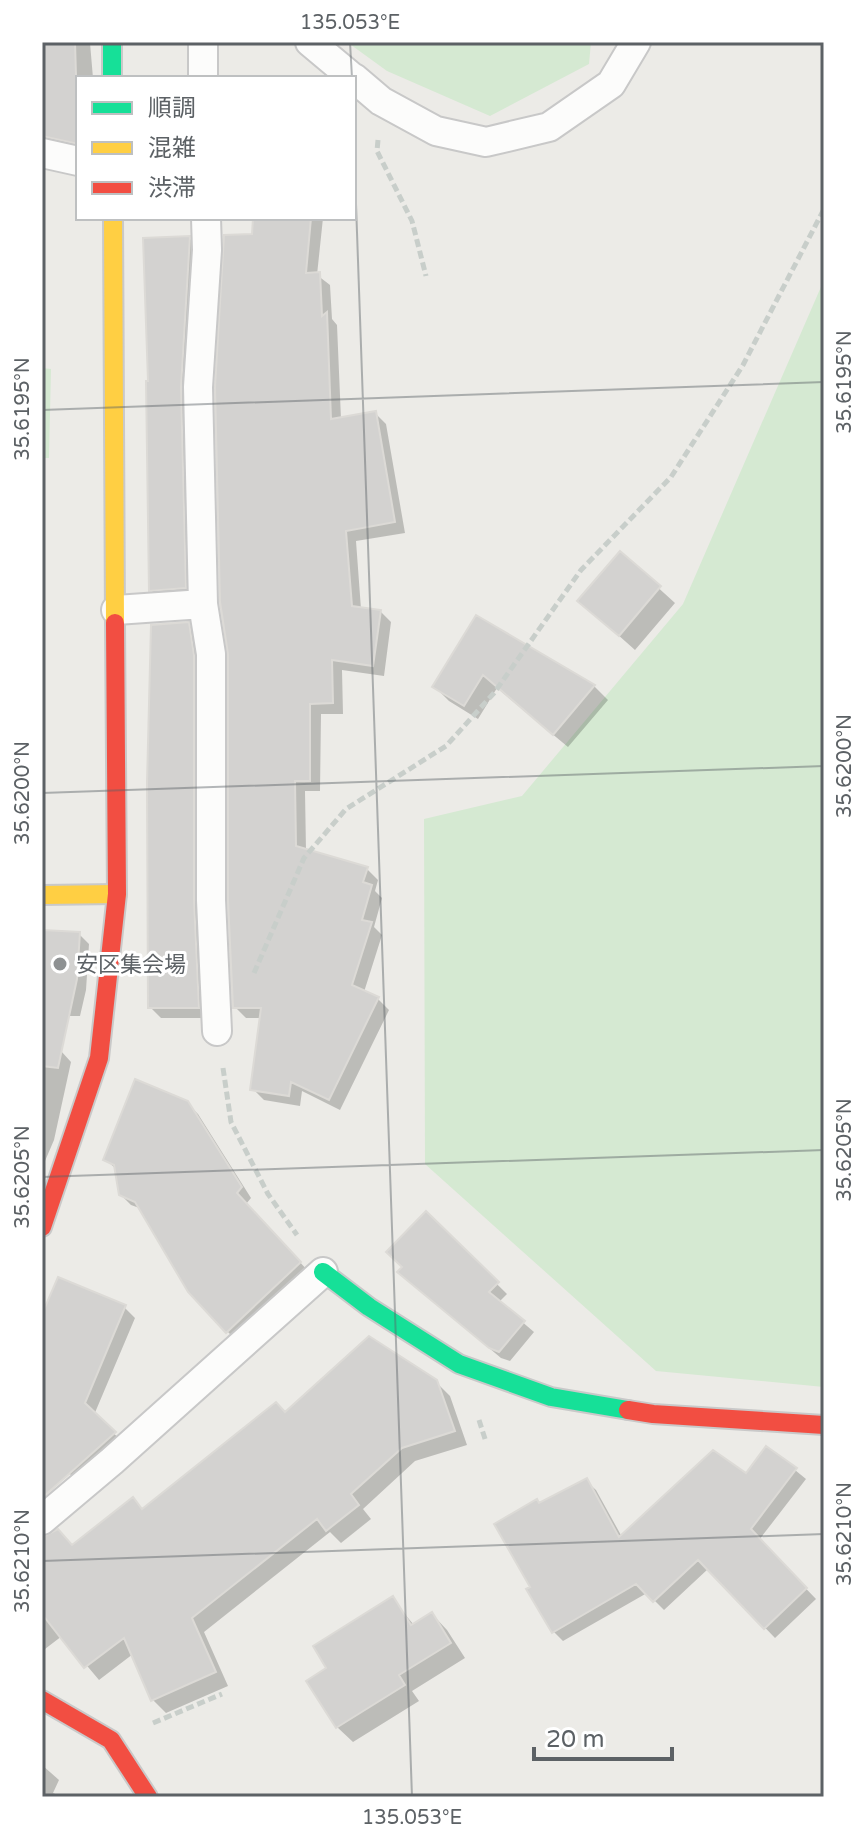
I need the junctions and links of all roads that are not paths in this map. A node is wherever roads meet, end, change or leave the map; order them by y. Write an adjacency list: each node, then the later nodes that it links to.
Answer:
1 (112, 42): 5 (street)
2 (203, 42): 6 (lane)
3 (310, 42): 7 (lane)
4 (636, 42): 8 (lane)
5 (112, 76)
6 (203, 76)
7 (352, 76)
8 (356, 80)
9 (42, 153): 10 (lane)
10 (76, 161)
11 (113, 220): 14 (street)
12 (206, 220): 13 (lane)
13 (203, 604): 14 (lane); 17 (lane)
14 (116, 610): 15 (street)
15 (117, 894): 16 (street); 18 (street)
16 (42, 895)
17 (217, 1031)
18 (42, 1227)
19 (323, 1272): 20 (street); 21 (lane)
20 (824, 1425)
21 (42, 1520)
22 (42, 1700): 23 (street)
23 (148, 1797)

